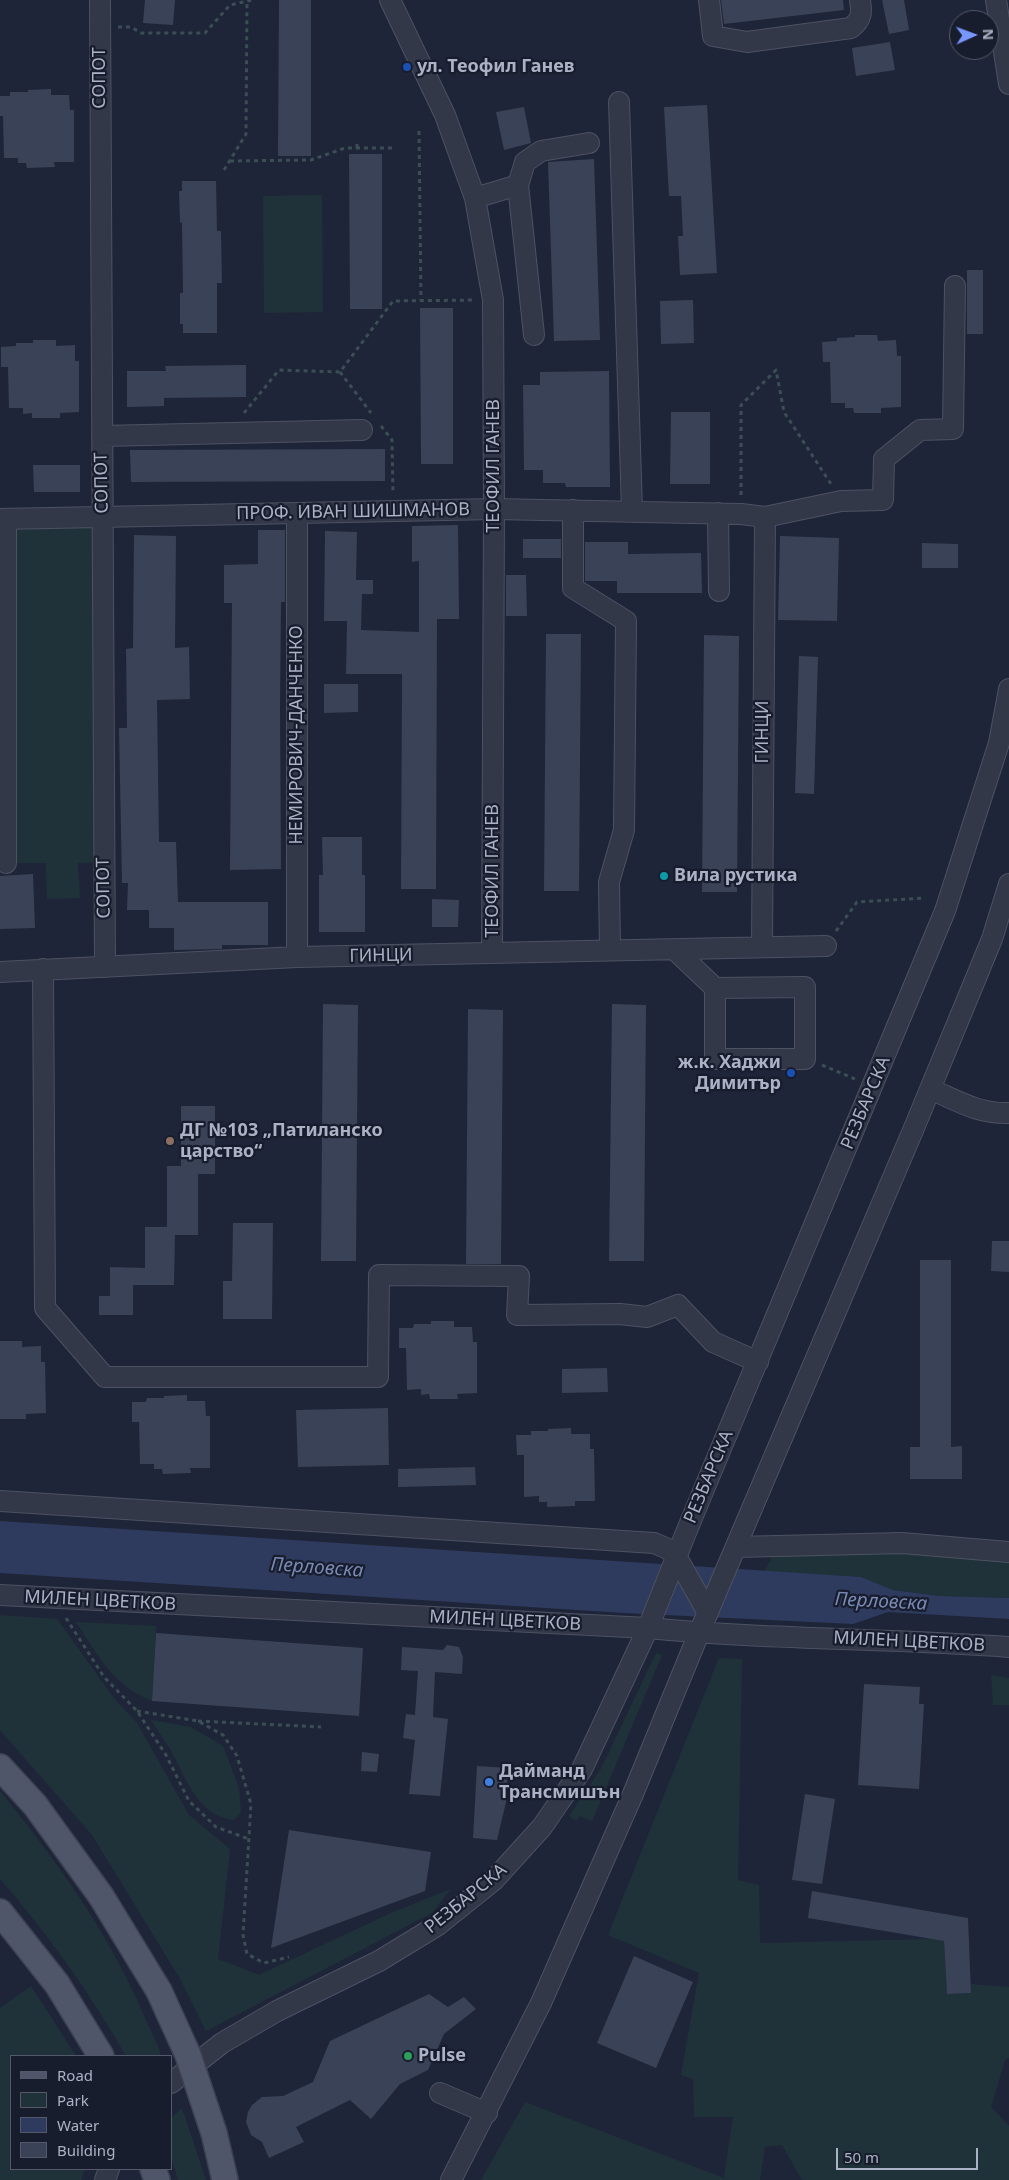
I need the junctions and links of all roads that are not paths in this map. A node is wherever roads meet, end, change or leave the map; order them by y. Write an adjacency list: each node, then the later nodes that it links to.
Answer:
1 (100, 0): 14 (street, СОПОТ)
2 (390, 0): 10 (street, ТЕОФИЛ ГАНЕВ)
3 (709, 0): 4 (street)
4 (860, 0)
5 (996, 0): 6 (street)
6 (1009, 84)
7 (619, 102): 17 (street)
8 (589, 143): 9 (street)
9 (518, 185): 10 (street); 12 (street)
10 (475, 198): 15 (street, ТЕОФИЛ ГАНЕВ)
11 (955, 286): 21 (street, ПРОФ. ИВАН ШИШМАНОВ)
12 (534, 335)
13 (362, 430): 14 (street)
14 (102, 436): 20 (street, СОПОТ)
15 (494, 509): 16 (street, ПРОФ. ИВАН ШИШМАНОВ); 18 (street, ПРОФ. ИВАН ШИШМАНОВ); 31 (street, ТЕОФИЛ ГАНЕВ)
16 (573, 510): 17 (street, ПРОФ. ИВАН ШИШМАНОВ); 29 (street)
17 (632, 510): 19 (street, ПРОФ. ИВАН ШИШМАНОВ)
18 (297, 513): 20 (street, ПРОФ. ИВАН ШИШМАНОВ); 32 (street, НЕМИРОВИЧ-ДАНЧЕНКО)
19 (718, 513): 21 (street, ПРОФ. ИВАН ШИШМАНОВ); 23 (street)
20 (103, 517): 22 (street, ПРОФ. ИВАН ШИШМАНОВ); 33 (street, СОПОТ)
21 (765, 517): 28 (street, ГИНЦИ)
22 (3, 519): 25 (street)
23 (719, 591)
24 (1009, 689): 39 (street, РЕЗБАРСКА)
25 (6, 863)
26 (1009, 884): 37 (street)
27 (826, 946): 28 (street, ГИНЦИ)
28 (762, 947): 30 (street, ГИНЦИ)
29 (610, 950): 30 (street, ГИНЦИ); 31 (street, ГИНЦИ)
30 (675, 950): 36 (street)
31 (492, 952): 32 (street, ГИНЦИ)
32 (298, 957): 33 (street, ГИНЦИ)
33 (105, 967): 34 (street, ГИНЦИ)
34 (42, 969): 35 (street, ГИНЦИ); 39 (street)
35 (0, 972)
36 (715, 988): 36 (street)
37 (930, 1089): 38 (street); 41 (street)
38 (1009, 1113)
39 (758, 1362): 43 (street, РЕЗБАРСКА)
40 (0, 1501): 43 (street)
41 (736, 1546): 42 (street); 45 (street)
42 (1009, 1552)
43 (676, 1556): 45 (street); 46 (street, РЕЗБАРСКА)
44 (0, 1595): 46 (street, МИЛЕН ЦВЕТКОВ)
45 (708, 1614): 47 (street)
46 (648, 1628): 47 (street, МИЛЕН ЦВЕТКОВ); 52 (street, РЕЗБАРСКА)
47 (699, 1633): 48 (street, МИЛЕН ЦВЕТКОВ); 54 (street)
48 (1009, 1647)
49 (0, 1767): 55 (main road, bridge)
50 (0, 1912): 51 (main road)
51 (97, 2048)
52 (172, 2082)
53 (440, 2093): 54 (street)
54 (487, 2113): 56 (street)
55 (225, 2180)
56 (452, 2180)

